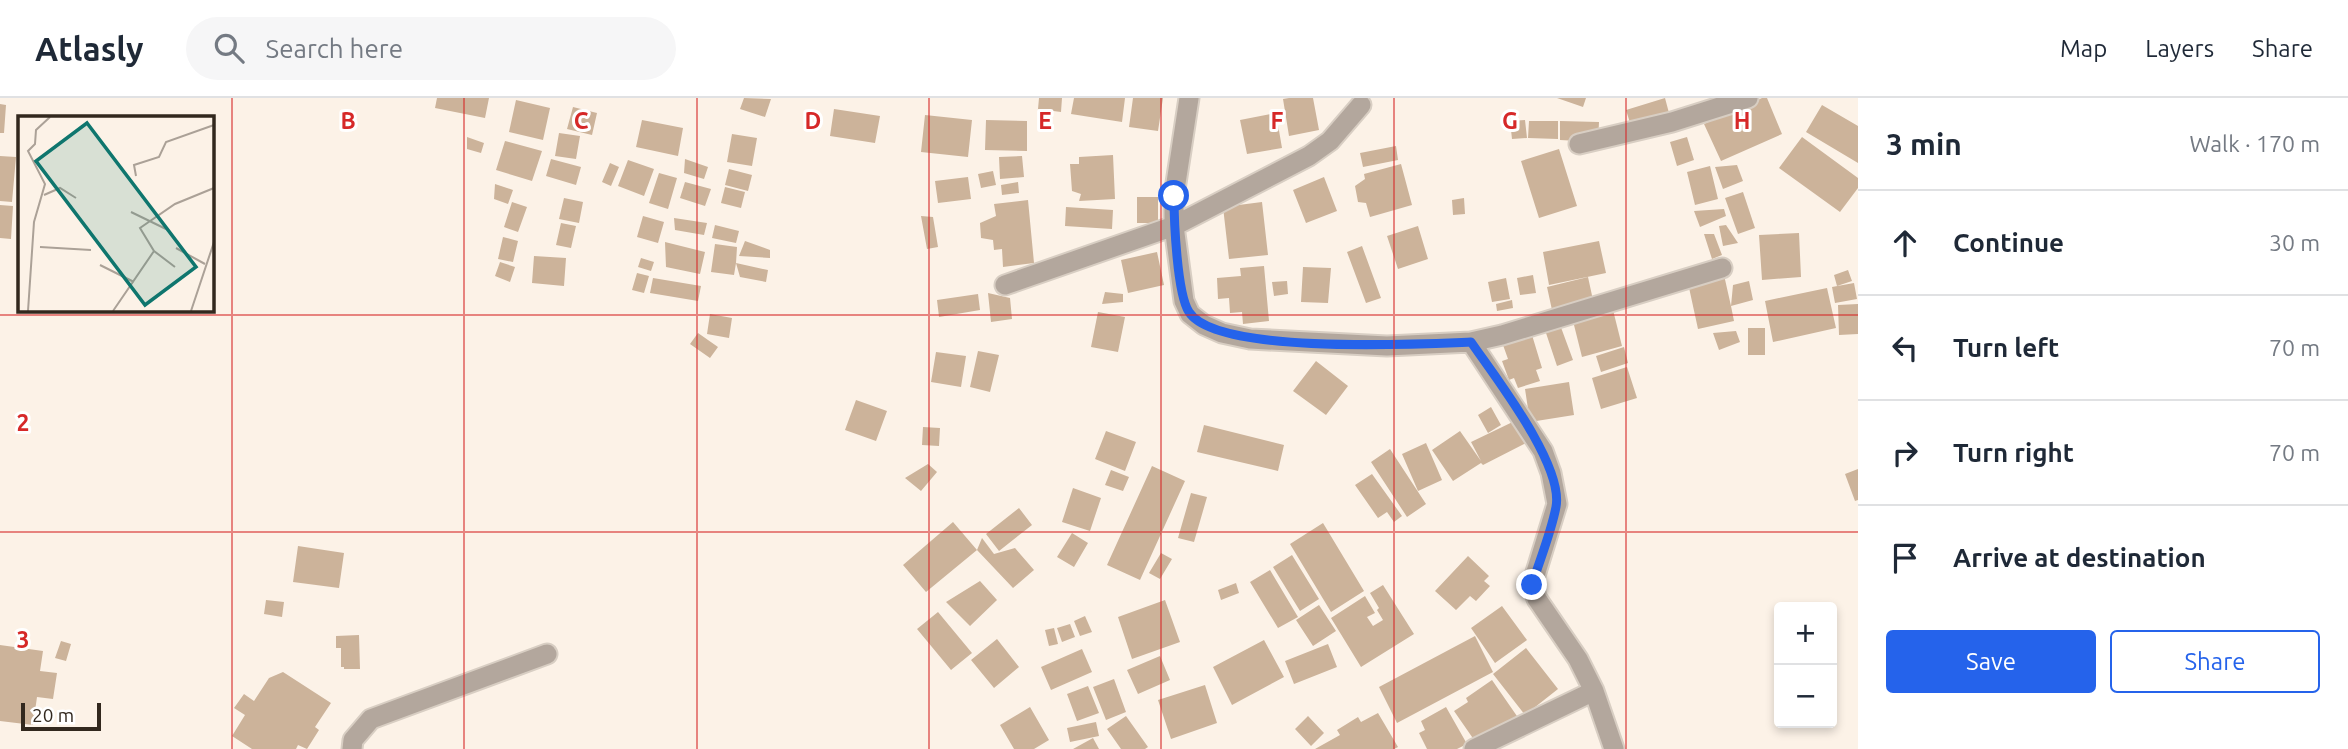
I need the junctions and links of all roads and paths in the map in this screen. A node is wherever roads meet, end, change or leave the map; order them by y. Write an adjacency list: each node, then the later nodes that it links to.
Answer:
1 (1189, 98): 5 (street)
2 (1748, 98): 4 (street)
3 (1361, 105): 5 (street)
4 (1579, 144)
5 (1174, 226): 7 (street); 8 (street)
6 (1722, 268): 8 (street)
7 (1005, 285)
8 (1471, 342): 10 (street)
9 (547, 654): 11 (street)
10 (1594, 691): 12 (street); 13 (street)
11 (352, 749)
12 (1474, 749)
13 (1614, 749)

